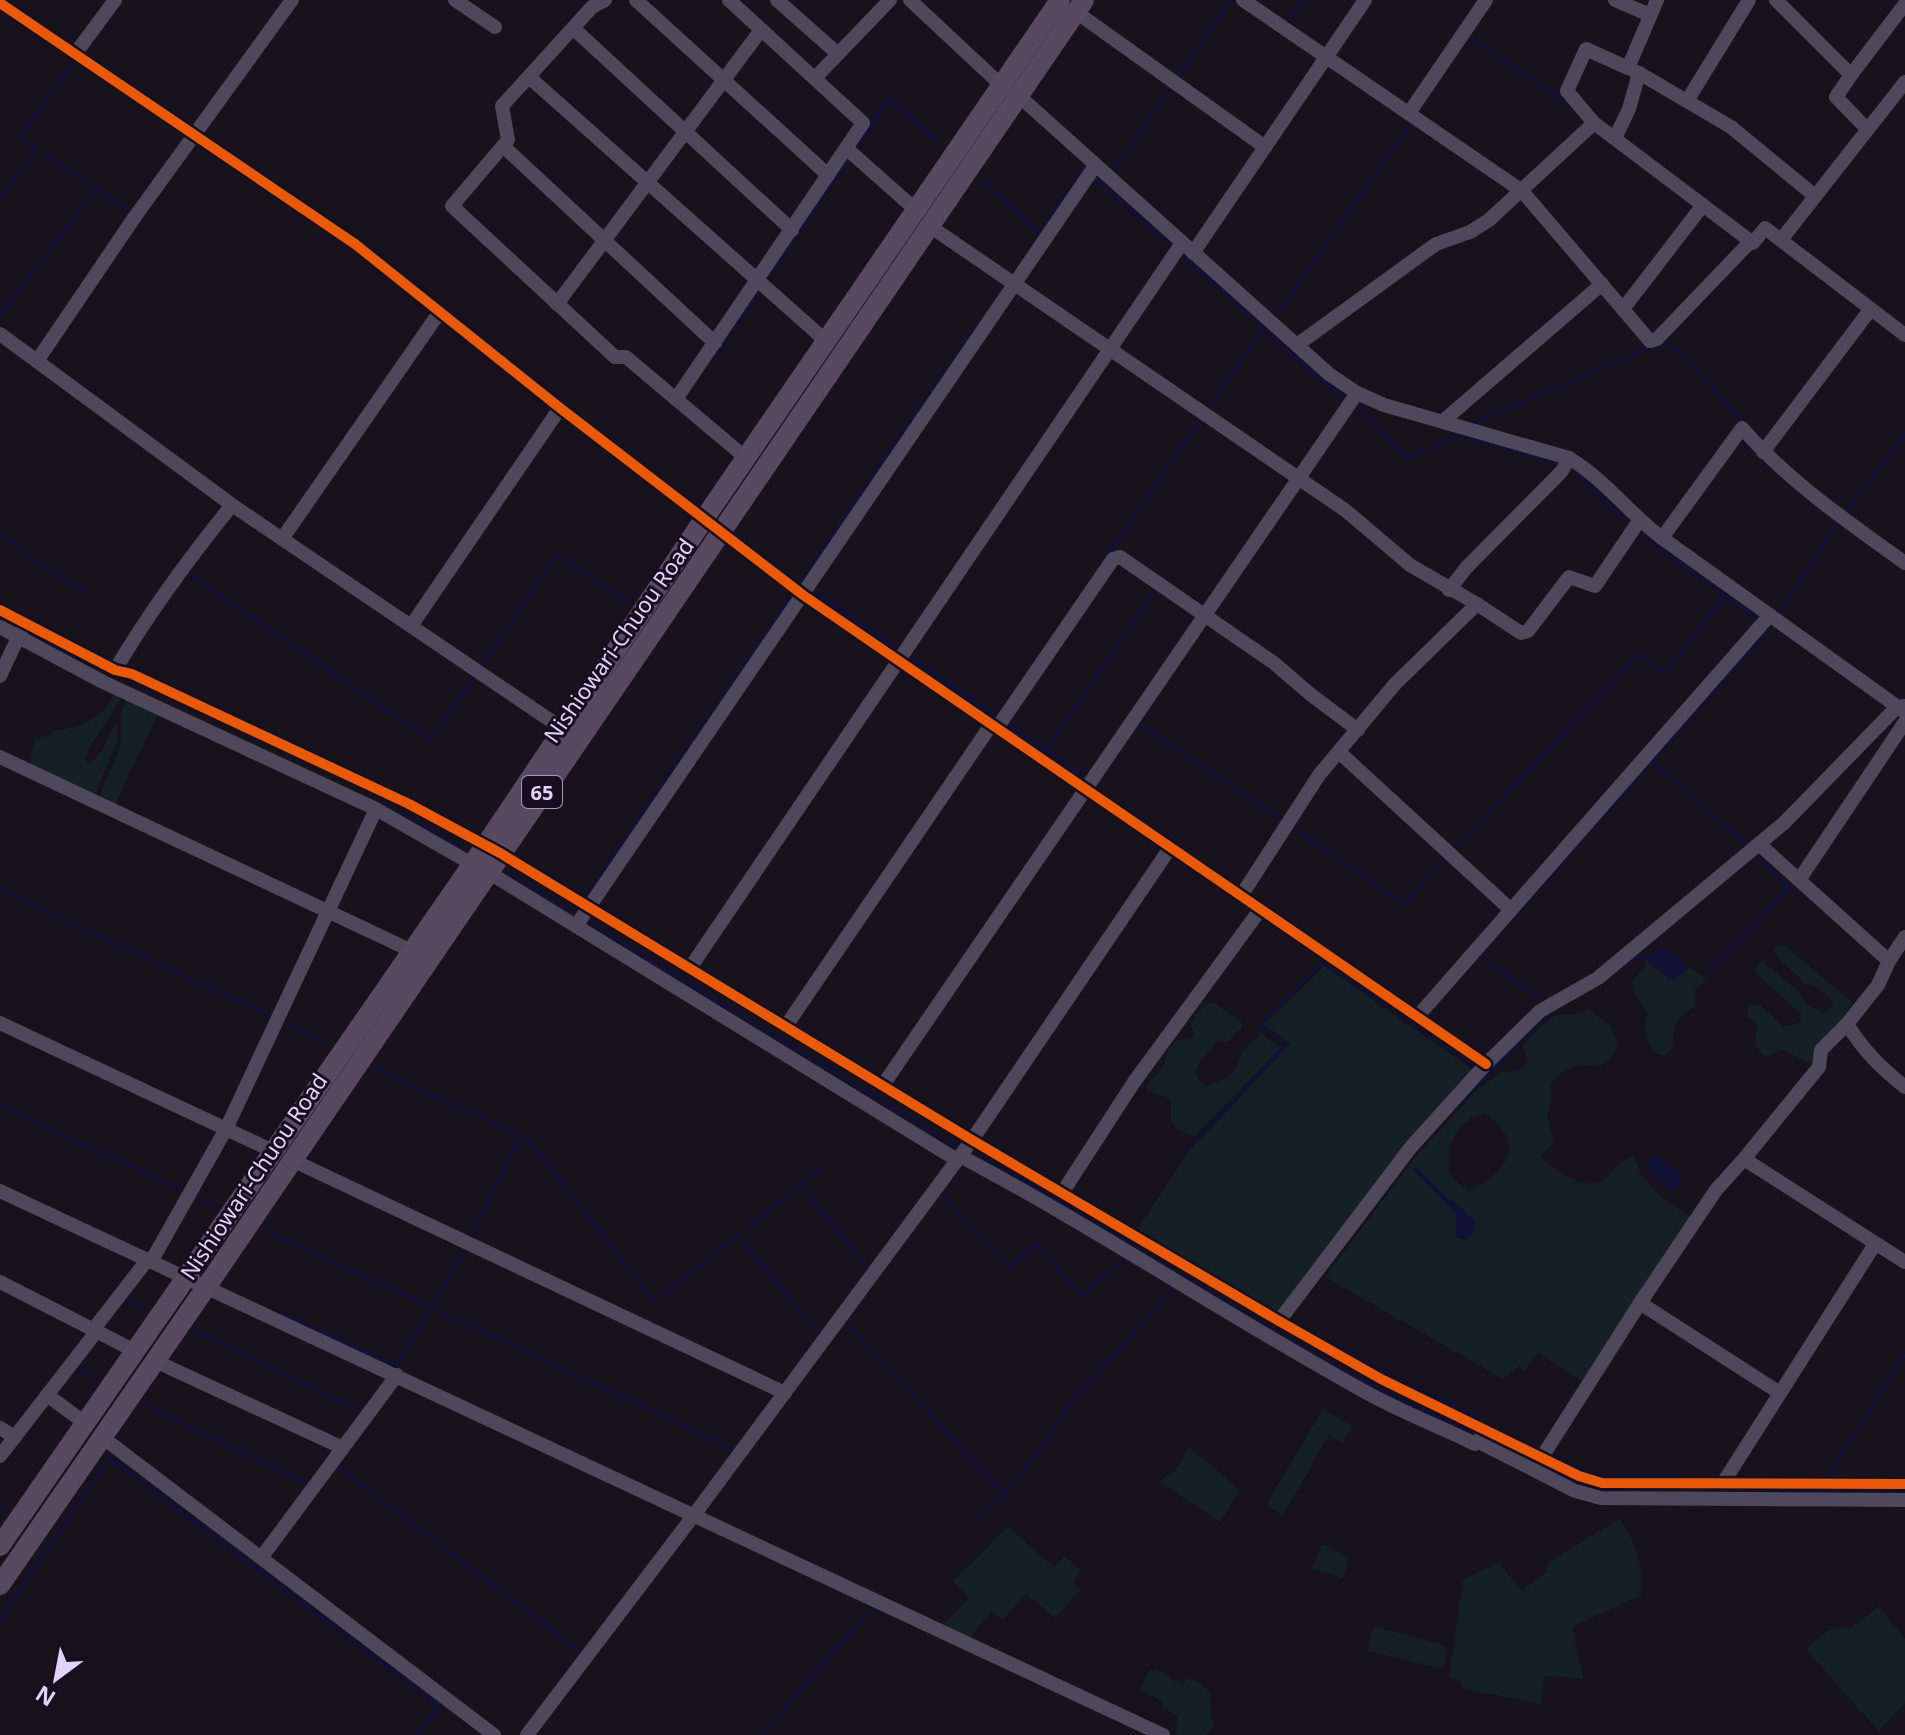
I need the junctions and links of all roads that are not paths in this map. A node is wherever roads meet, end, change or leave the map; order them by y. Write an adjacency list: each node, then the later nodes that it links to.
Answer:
1 (115, 0): 24 (street)
2 (292, 0): 39 (street)
3 (455, 0): 21 (street)
4 (605, 0): 22 (street)
5 (636, 0): 31 (street)
6 (729, 0): 23 (street)
7 (777, 0): 25 (street)
8 (890, 0): 25 (street)
9 (910, 0): 33 (street)
10 (1243, 0): 26 (street)
11 (1365, 0): 26 (street)
12 (1486, 0): 35 (street)
13 (1615, 0): 20 (street)
14 (1657, 0): 20 (street)
15 (1749, 0): 34 (street)
16 (1776, 0): 28 (street)
17 (0, 3): 24 (street)
18 (1073, 4): 33 (main road, Nishiowari-Chuou Road / 65); 42 (street)
19 (1905, 4): 28 (street)
20 (1650, 15): 27 (street)
21 (495, 27)
22 (573, 28): 29 (street); 38 (street)
23 (761, 30): 30 (street); 31 (street)
24 (75, 54): 39 (street)
25 (838, 54): 30 (street)
26 (1327, 57): 35 (street); 42 (street)
27 (1634, 71): 34 (street); 36 (street); 40 (street)
28 (1851, 75): 37 (street)
29 (529, 77): 41 (street); 46 (street)
30 (815, 78): 43 (street)
31 (724, 80): 38 (street); 45 (street)
32 (1905, 83): 37 (street)
33 (1010, 91): 44 (street); 50 (main road, Nishiowari-Chuou Road / 65); 51 (main road, Nishiowari-Chuou Road / 65)
34 (1687, 101): 48 (street)
35 (1409, 113): 47 (street)
36 (1594, 123): 40 (street); 47 (street)
37 (1867, 129): 48 (street)
38 (685, 132): 46 (street); 52 (street)
39 (193, 135): 63 (street); 70 (street)
40 (1615, 138): 49 (street)
41 (503, 146): 53 (street); 60 (street)
42 (1265, 147): 56 (street)
43 (846, 148): 45 (street); 50 (street)
44 (1095, 166): 56 (street); 58 (street)
45 (828, 175): 52 (street)
46 (647, 182): 53 (street); 57 (street)
47 (1522, 191): 59 (street); 68 (street)
48 (1815, 196): 54 (street)
49 (1703, 205): 55 (street); 61 (street)
50 (916, 210): 66 (main road, Nishiowari-Chuou Road / 65)
51 (931, 227): 58 (street); 82 (main road, Nishiowari-Chuou Road / 65)
52 (792, 230): 57 (street)
53 (605, 240): 60 (street); 67 (street)
54 (1781, 240): 55 (street); 62 (street)
55 (1751, 241): 61 (street)
56 (1188, 248): 68 (street); 69 (street)
57 (758, 281): 66 (street); 67 (street)
58 (1014, 284): 69 (street); 87 (street)
59 (1602, 284): 61 (street); 74 (street)
60 (557, 304): 72 (street)
61 (1623, 309)
62 (1870, 310): 65 (street); 75 (street)
63 (439, 313): 73 (street); 84 (street)
64 (0, 334): 70 (street)
65 (1905, 335)
66 (826, 341): 76 (main road, Nishiowari-Chuou Road / 65)
67 (715, 343): 72 (street)
68 (1297, 345): 71 (street)
69 (1110, 349): 78 (street); 96 (street)
70 (37, 361): 79 (street)
71 (1357, 393): 74 (street); 78 (street)
72 (676, 399): 76 (street)
73 (560, 408): 80 (street); 93 (street)
74 (1443, 421): 77 (street)
75 (1763, 452): 83 (street); 85 (street)
76 (746, 458): 80 (main road, Nishiowari-Chuou Road / 65)
77 (1569, 458): 81 (street); 86 (street)
78 (1299, 478): 86 (street); 90 (street)
79 (232, 505): 84 (street); 97 (street)
80 (704, 519): 82 (street); 102 (main road, Nishiowari-Chuou Road / 65)
81 (1639, 521): 83 (street); 88 (street)
82 (721, 533): 87 (street); 110 (main road, Nishiowari-Chuou Road / 65)
83 (1662, 538): 91 (street)
84 (282, 539): 93 (street)
85 (1905, 563)
86 (1449, 590): 88 (street)
87 (803, 595): 96 (street); 114 (street)
88 (1477, 604): 103 (street)
89 (0, 610): 92 (street)
90 (1206, 614): 101 (street); 103 (street); 106 (street)
91 (1770, 615): 99 (street); 115 (street)
92 (26, 621): 95 (street); 97 (street)
93 (411, 626): 102 (street)
94 (0, 627): 95 (street)
95 (19, 636): 98 (street); 107 (street)
96 (898, 661): 101 (street); 122 (street)
97 (115, 670): 110 (street)
98 (0, 676)
99 (1902, 708): 108 (street)
100 (1905, 722): 112 (street)
101 (994, 727): 106 (street); 126 (street)
102 (563, 729): 110 (main road, Nishiowari-Chuou Road / 65)
103 (1358, 730): 104 (street)
104 (1339, 752): 113 (street); 115 (street)
105 (0, 757): 117 (street)
106 (1085, 789): 109 (street); 128 (street)
107 (376, 809): 111 (street); 117 (street)
108 (1759, 844): 112 (street); 127 (street)
109 (1170, 848): 113 (street); 131 (street)
110 (492, 849): 111 (main road, Nishiowari-Chuou Road / 65); 114 (street)
111 (480, 868): 118 (street); 120 (main road, Nishiowari-Chuou Road / 65); 135 (main road, Nishiowari-Chuou Road / 65)
112 (1799, 880): 121 (street)
113 (1241, 896): 116 (street)
114 (589, 907): 118 (street); 122 (street)
115 (1510, 909): 123 (street)
116 (1260, 910): 123 (street); 137 (street)
117 (328, 912): 120 (street); 130 (street)
118 (576, 926): 133 (street)
119 (1905, 937): 121 (street)
120 (412, 951): 132 (main road, Nishiowari-Chuou Road / 65)
121 (1889, 961): 125 (street)
122 (690, 968): 126 (street)
123 (1417, 1017): 127 (street)
124 (0, 1023): 130 (street)
125 (1847, 1024): 129 (street); 134 (street)
126 (786, 1026): 128 (street)
127 (1486, 1064): 145 (street)
128 (883, 1085): 131 (street)
129 (1905, 1087)
130 (226, 1129): 132 (street); 139 (street)
131 (972, 1140): 133 (street); 137 (street)
132 (273, 1151): 141 (main road, Nishiowari-Chuou Road / 65)
133 (959, 1158): 150 (street); 157 (street)
134 (1744, 1159): 138 (street); 144 (street)
135 (292, 1160): 143 (main road, Nishiowari-Chuou Road / 65); 150 (street)
136 (0, 1191): 139 (street)
137 (1062, 1193): 145 (street)
138 (1875, 1244): 140 (street); 151 (street)
139 (150, 1260): 141 (street); 146 (street)
140 (1905, 1262)
141 (186, 1276): 143 (street); 147 (main road, Nishiowari-Chuou Road / 65)
142 (0, 1282): 146 (street)
143 (207, 1286): 148 (main road, Nishiowari-Chuou Road / 65); 149 (street)
144 (1640, 1303): 151 (street); 160 (street)
145 (1279, 1321): 157 (street)
146 (94, 1331): 147 (street); 152 (street)
147 (135, 1351): 153 (main road, Nishiowari-Chuou Road / 65)
148 (155, 1361): 156 (main road, Nishiowari-Chuou Road / 65); 158 (street)
149 (397, 1375): 158 (street); 164 (street)
150 (785, 1393): 164 (street)
151 (1780, 1393): 161 (street)
152 (47, 1395): 153 (street); 155 (street)
153 (85, 1423): 165 (main road, Nishiowari-Chuou Road / 65)
154 (0, 1428): 155 (street)
155 (15, 1437): 159 (street)
156 (102, 1437): 166 (street); 167 (main road, Nishiowari-Chuou Road / 65)
157 (1477, 1440): 160 (street); 163 (street)
158 (343, 1448): 166 (street)
159 (0, 1456)
160 (1542, 1457): 161 (street)
161 (1723, 1483): 162 (street)
162 (1905, 1484)
163 (1905, 1500)
164 (694, 1515): 169 (street); 170 (street)
165 (0, 1546)
166 (261, 1558): 168 (street)
167 (0, 1585)
168 (494, 1735)
169 (527, 1735)
170 (1163, 1735)

